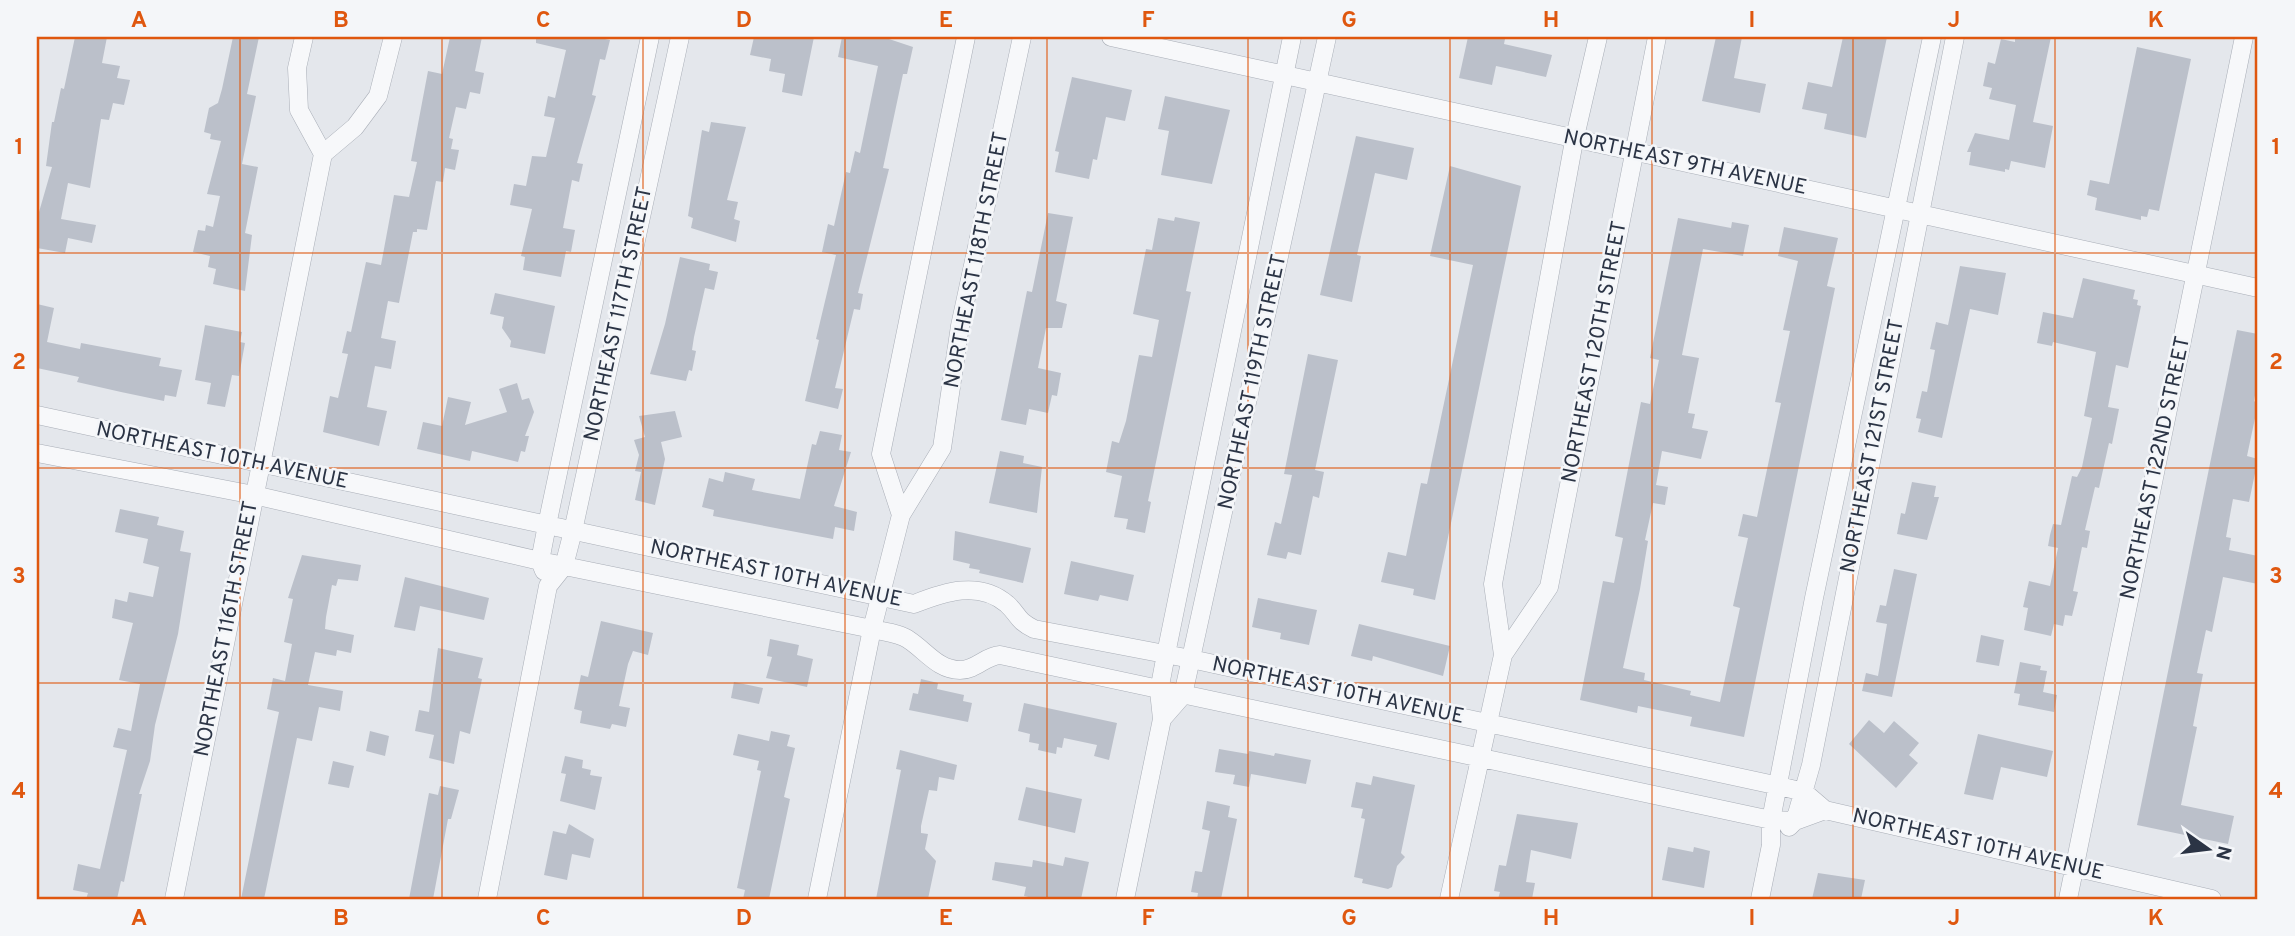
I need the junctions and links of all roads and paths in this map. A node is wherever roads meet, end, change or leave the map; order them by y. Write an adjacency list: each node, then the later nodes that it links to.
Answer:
1 (304, 37): 19 (street)
2 (393, 37): 19 (street)
3 (650, 37): 29 (street, NORTHEAST 117TH STREET)
4 (680, 37): 30 (street, NORTHEAST 117TH STREET)
5 (966, 37): 28 (street)
6 (1022, 37): 28 (street, NORTHEAST 118TH STREET)
7 (1111, 37): 15 (street, NORTHEAST 9TH AVENUE)
8 (1292, 37): 15 (street, NORTHEAST 119TH STREET)
9 (1327, 37): 16 (street, NORTHEAST 119TH STREET)
10 (1598, 37): 17 (street, NORTHEAST 120TH STREET)
11 (1657, 37): 18 (street, NORTHEAST 120TH STREET)
12 (1932, 37): 20 (street, NORTHEAST 121ST STREET)
13 (1955, 37): 21 (street, NORTHEAST 121ST STREET)
14 (2244, 37): 22 (street, NORTHEAST 122ND STREET)
15 (1284, 74): 16 (street, NORTHEAST 9TH AVENUE); 36 (street, NORTHEAST 119TH STREET)
16 (1319, 82): 17 (street, NORTHEAST 9TH AVENUE); 38 (street, NORTHEAST 119TH STREET)
17 (1574, 141): 18 (street, NORTHEAST 9TH AVENUE); 37 (street, NORTHEAST 120TH STREET)
18 (1634, 150): 20 (street, NORTHEAST 9TH AVENUE); 37 (street, NORTHEAST 120TH STREET)
19 (323, 154): 26 (street, NORTHEAST 116TH STREET)
20 (1895, 208): 21 (street, NORTHEAST 9TH AVENUE); 44 (street, NORTHEAST 121ST STREET)
21 (1919, 213): 22 (street, NORTHEAST 9TH AVENUE); 45 (street, NORTHEAST 121ST STREET)
22 (2196, 276): 23 (street, NORTHEAST 9TH AVENUE); 50 (street, NORTHEAST 122ND STREET)
23 (2258, 288)
24 (37, 415): 26 (street, NORTHEAST 10TH AVENUE)
25 (37, 453): 27 (street, NORTHEAST 10TH AVENUE)
26 (259, 465): 27 (street, NORTHEAST 116TH STREET); 29 (street, NORTHEAST 10TH AVENUE)
27 (254, 495): 31 (street, NORTHEAST 10TH AVENUE); 51 (street, NORTHEAST 116TH STREET)
28 (901, 515): 34 (street, NORTHEAST 118TH STREET)
29 (547, 525): 30 (street, NORTHEAST 10TH AVENUE); 31 (street, NORTHEAST 117TH STREET)
30 (573, 531): 32 (street, NORTHEAST 117TH STREET); 34 (street, NORTHEAST 10TH AVENUE)
31 (540, 561): 32 (street, NORTHEAST 10TH AVENUE); 33 (street, NORTHEAST 117TH STREET)
32 (564, 566): 33 (street, NORTHEAST 117TH STREET); 35 (street, NORTHEAST 10TH AVENUE)
33 (548, 586): 52 (street, NORTHEAST 117TH STREET)
34 (880, 596): 35 (street, NORTHEAST 118TH STREET); 36 (street, NORTHEAST 10TH AVENUE)
35 (872, 629): 39 (street, NORTHEAST 10TH AVENUE); 53 (street, NORTHEAST 118TH STREET)
36 (1166, 653): 38 (street, NORTHEAST 10TH AVENUE); 39 (street, NORTHEAST 119TH STREET)
37 (1503, 656): 42 (street, NORTHEAST 120TH STREET)
38 (1191, 659): 40 (street, NORTHEAST 119TH STREET); 42 (street, NORTHEAST 10TH AVENUE)
39 (1159, 691): 40 (street, NORTHEAST 10TH AVENUE); 41 (street, NORTHEAST 119TH STREET)
40 (1183, 695): 41 (street, NORTHEAST 119TH STREET); 43 (street, NORTHEAST 10TH AVENUE)
41 (1162, 719): 54 (street, NORTHEAST 119TH STREET)
42 (1485, 723): 43 (street, NORTHEAST 120TH STREET); 44 (street, NORTHEAST 10TH AVENUE)
43 (1478, 758): 47 (street, NORTHEAST 10TH AVENUE); 55 (street, NORTHEAST 120TH STREET)
44 (1779, 786): 45 (street, NORTHEAST 10TH AVENUE); 47 (street, NORTHEAST 121ST STREET)
45 (1804, 792): 46 (street, NORTHEAST 10TH AVENUE); 48 (street, NORTHEAST 121ST STREET)
46 (1825, 810): 48 (street, NORTHEAST 10TH AVENUE); 50 (street, NORTHEAST 10TH AVENUE)
47 (1771, 820): 48 (street, NORTHEAST 10TH AVENUE); 49 (street, NORTHEAST 121ST STREET)
48 (1794, 821): 49 (street, NORTHEAST 121ST STREET)
49 (1771, 845): 56 (street, NORTHEAST 121ST STREET)
50 (2074, 869): 57 (street, NORTHEAST 122ND STREET); 58 (street, NORTHEAST 10TH AVENUE)
51 (174, 899)
52 (487, 899)
53 (817, 899)
54 (1125, 899)
55 (1448, 899)
56 (1760, 899)
57 (2068, 899)
58 (2212, 899)

